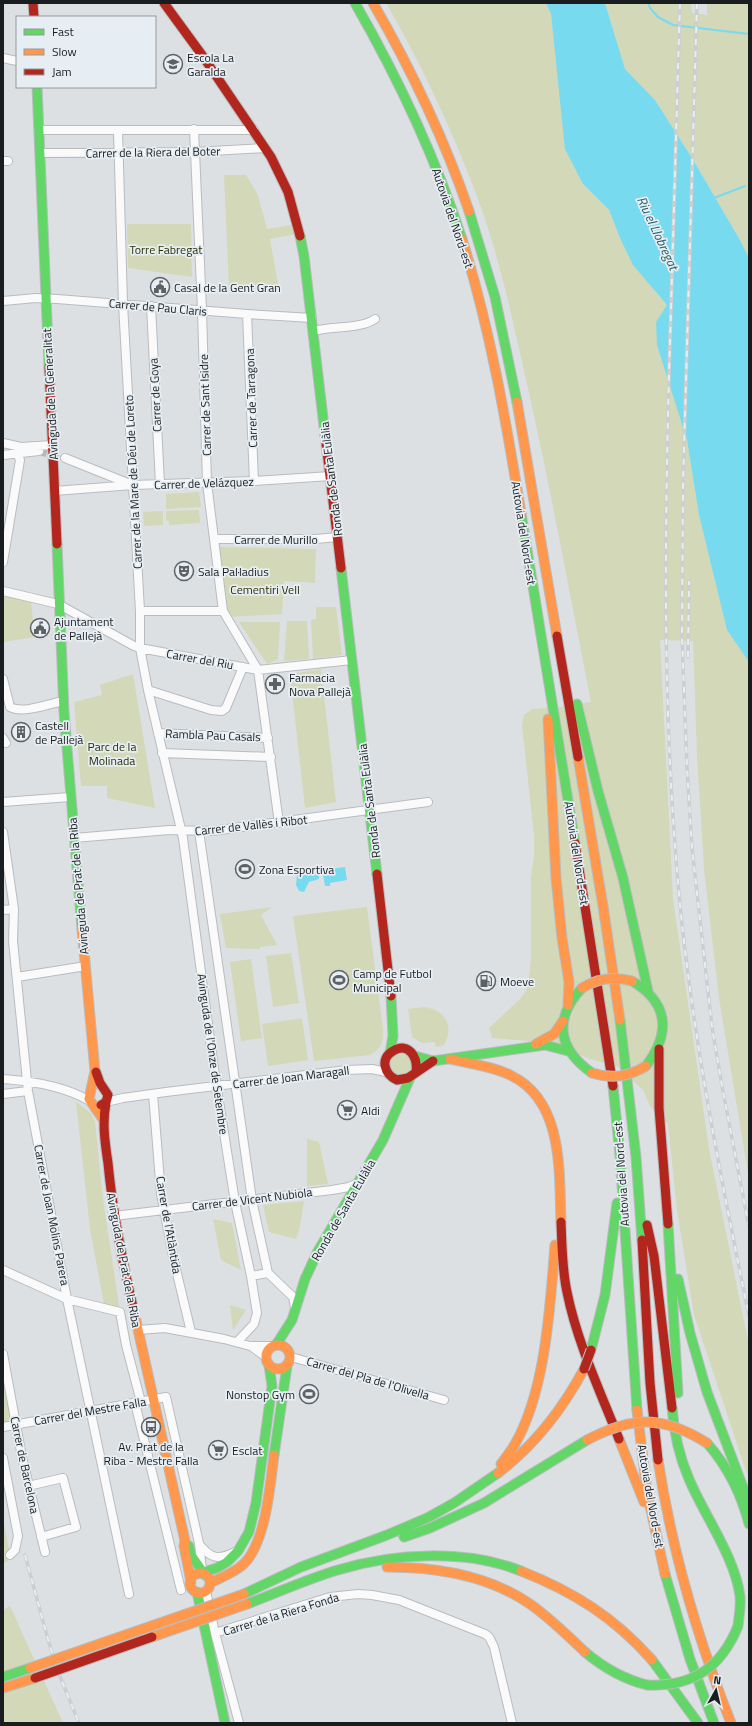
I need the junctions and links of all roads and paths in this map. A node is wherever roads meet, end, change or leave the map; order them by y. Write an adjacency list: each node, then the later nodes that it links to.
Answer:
1 (34, 3): 5 (main road)
2 (164, 3): 12 (main road, Ronda de Santa Eulàlia)
3 (355, 3): 53 (main road, Autovia del Nord-est)
4 (373, 3): 50 (main road, Autovia del Nord-est)
5 (34, 16)
6 (3, 58): 7 (street)
7 (16, 61)
8 (37, 88): 10 (main road, Avinguda de la Generalitat)
9 (194, 129): 11 (street, Carrer de la Riera del Boter); 12 (street, Carrer de la Riera del Boter); 15 (street, Carrer de Sant Isidre)
10 (39, 130): 11 (street, Carrer de la Riera del Boter); 16 (main road, Avinguda de la Generalitat)
11 (118, 130): 14 (street, Carrer de la Mare de Déu de Loreto)
12 (254, 130): 13 (main road, Ronda de Santa Eulàlia)
13 (265, 148): 15 (street, Carrer de la Riera del Boter); 23 (main road, Ronda de Santa Eulàlia)
14 (118, 152): 15 (street, Carrer de la Riera del Boter); 16 (street, Carrer de la Riera del Boter); 19 (street, Carrer de la Mare de Déu de Loreto)
15 (194, 152): 21 (street, Carrer de Sant Isidre)
16 (40, 153): 17 (main road, Avinguda de la Generalitat)
17 (45, 298): 18 (street, Carrer de Pau Claris); 19 (street, Carrer de Pau Claris); 27 (main road, Avinguda de la Generalitat)
18 (3, 301)
19 (123, 304): 20 (street, Carrer de Pau Claris); 37 (street, Carrer de la Mare de Déu de Loreto)
20 (151, 306): 21 (street, Carrer de Pau Claris); 36 (street, Carrer de Goya)
21 (202, 310): 22 (street, Carrer de Pau Claris); 35 (street, Carrer de Sant Isidre)
22 (247, 314): 23 (street, Carrer de Pau Claris); 34 (street, Carrer de Tarragona)
23 (312, 318): 25 (main road, Ronda de Santa Eulàlia)
24 (376, 319): 25 (street)
25 (314, 331): 33 (main road, Ronda de Santa Eulàlia)
26 (3, 443): 27 (street)
27 (52, 445): 39 (main road, Avinguda de la Generalitat)
28 (39, 451): 29 (street)
29 (17, 452): 30 (street); 42 (street)
30 (3, 455)
31 (65, 458): 32 (street)
32 (108, 475): 37 (street); 38 (street)
33 (331, 476): 34 (street, Carrer de Velázquez); 40 (main road, Ronda de Santa Eulàlia)
34 (254, 481): 35 (street, Carrer de Velázquez)
35 (207, 483): 36 (street, Carrer de Velázquez); 41 (street, Carrer de Sant Isidre)
36 (160, 484): 37 (street, Carrer de Velázquez)
37 (133, 485): 38 (street, Carrer de Velázquez); 46 (street, Carrer de la Mare de Déu de Loreto)
38 (105, 487): 39 (street, Carrer de Velázquez)
39 (54, 491): 44 (main road, Avinguda de la Generalitat)
40 (338, 537): 41 (street, Carrer de Murillo); 48 (main road, Ronda de Santa Eulàlia)
41 (214, 539): 45 (street, Carrer de Sant Isidre)
42 (3, 562)
43 (3, 591): 44 (street, Carrer del Riu)
44 (58, 604): 47 (street, Carrer del Riu); 55 (main road, Avinguda de la Generalitat)
45 (223, 611): 46 (street); 51 (street, Carrer de Sant Isidre)
46 (140, 612): 47 (street, Carrer de la Mare de Déu de Loreto)
47 (140, 648): 49 (street, Carrer del Riu); 54 (street, Carrer de la Mare de Déu de Loreto)
48 (352, 660): 51 (street, Carrer del Riu); 63 (main road, Ronda de Santa Eulàlia)
49 (244, 667): 51 (street, Carrer del Riu); 54 (street)
50 (562, 668): 73 (main road); 104 (main road, Autovia del Nord-est)
51 (258, 670): 57 (street)
52 (3, 679): 55 (street)
53 (549, 685): 75 (main road); 102 (main road, Autovia del Nord-est)
54 (148, 690): 56 (street, Carrer de la Mare de Déu de Loreto)
55 (63, 701): 60 (main road, Avinguda de Prat de la Riba)
56 (158, 733): 57 (street, Rambla Pau Casals); 58 (street, Carrer de la Mare de Déu de Loreto)
57 (268, 738): 59 (street)
58 (162, 753): 59 (street, Rambla Pau Casals); 65 (street, Carrer de la Mare de Déu de Loreto)
59 (271, 757): 64 (street)
60 (70, 797): 61 (street); 68 (main road, Avinguda de Prat de la Riba)
61 (3, 802)
62 (428, 802): 63 (street, Carrer de Vallès i Ribot)
63 (370, 811): 64 (street, Carrer de Vallès i Ribot); 74 (main road, Ronda de Santa Eulàlia)
64 (280, 823): 66 (street, Carrer de Vallès i Ribot)
65 (181, 830): 66 (street, Carrer de Vallès i Ribot); 68 (street, Carrer de Vallès i Ribot); 92 (street, Avinguda de l'Onze de Setembre)
66 (199, 831): 91 (street, Avinguda de l'Onze de Setembre)
67 (3, 832): 69 (street, Carrer de Joan Molins Parera)
68 (74, 838): 71 (main road, Avinguda de Prat de la Riba)
69 (14, 909): 70 (street); 72 (street, Carrer de Joan Molins Parera)
70 (3, 910)
71 (86, 966): 72 (street); 85 (main road, Avinguda de Prat de la Riba)
72 (16, 977): 90 (street, Carrer de Joan Molins Parera)
73 (648, 991): 75 (main road, bridge); 78 (main road)
74 (391, 993): 80 (main road, Ronda de Santa Eulàlia); 81 (main road, Ronda de Santa Eulàlia)
75 (568, 1005): 76 (main road)
76 (563, 1020): 77 (main road); 79 (main road)
77 (528, 1046): 79 (main road); 82 (main road)
78 (659, 1049): 79 (main road, bridge); 112 (main road)
79 (568, 1051)
80 (412, 1053): 81 (main road); 83 (main road); 87 (main road)
81 (388, 1056): 84 (street, Carrer de Joan Maragall); 86 (main road)
82 (450, 1059): 83 (main road); 106 (main road)
83 (433, 1061): 87 (main road)
84 (364, 1069): 86 (street, Carrer de Joan Maragall); 91 (street, Carrer de Joan Maragall)
85 (96, 1071): 94 (main road); 98 (main road)
86 (386, 1072): 89 (main road)
87 (413, 1075): 89 (main road); 99 (main road, Ronda de Santa Eulàlia)
88 (3, 1079): 90 (street)
89 (393, 1079): 99 (main road)
90 (27, 1081): 93 (street, Carrer de Joan Molins Parera); 95 (street)
91 (235, 1084): 92 (street, Carrer de Joan Maragall); 107 (street, Avinguda de l'Onze de Setembre)
92 (217, 1086): 97 (street, Carrer de Joan Maragall); 109 (street, Avinguda de l'Onze de Setembre)
93 (28, 1090): 96 (street); 118 (street, Carrer de Joan Molins Parera)
94 (91, 1090): 95 (street); 98 (main road); 100 (main road)
95 (71, 1092): 100 (street)
96 (3, 1094)
97 (153, 1094): 98 (street, Carrer de Joan Maragall); 110 (street, Carrer de l'Atlàntida)
98 (106, 1096): 100 (main road); 101 (main road)
99 (398, 1102): 103 (main road, Ronda de Santa Eulàlia)
100 (92, 1103): 101 (main road)
101 (103, 1120): 111 (main road, Avinguda de Prat de la Riba)
102 (621, 1171): 140 (main road, bridge); 142 (main road, Autovia del Nord-est)
103 (358, 1182): 105 (street, Carrer de Vicent Nubiola); 108 (main road, Ronda de Santa Eulàlia)
104 (638, 1186): 137 (main road); 164 (main road, Autovia del Nord-est)
105 (342, 1188): 107 (street, Carrer de Vicent Nubiola); 108 (street)
106 (560, 1195): 140 (main road); 142 (main road)
107 (252, 1200): 109 (street, Carrer de Vicent Nubiola); 114 (street, Avinguda de l'Onze de Setembre)
108 (348, 1200): 116 (main road, Ronda de Santa Eulàlia)
109 (235, 1202): 110 (street, Carrer de Vicent Nubiola); 115 (street, Avinguda de l'Onze de Setembre)
110 (164, 1209): 111 (street, Carrer de Vicent Nubiola); 122 (street, Carrer de l'Atlàntida)
111 (114, 1216): 121 (main road, Avinguda de Prat de la Riba)
112 (668, 1220): 137 (main road); 139 (main road)
113 (3, 1270): 118 (street)
114 (268, 1273): 115 (street); 117 (street)
115 (251, 1276): 123 (street, Avinguda de l'Onze de Setembre)
116 (305, 1279): 117 (street); 119 (main road, Ronda de Santa Eulàlia)
117 (284, 1288): 119 (street)
118 (67, 1299): 132 (street); 133 (street, Carrer de Joan Molins Parera)
119 (295, 1308): 120 (main road, Ronda de Santa Eulàlia)
120 (292, 1320): 125 (main road, Ronda de Santa Eulàlia); 127 (main road, Ronda de Santa Eulàlia)
121 (138, 1330): 122 (street); 130 (main road, Avinguda de Prat de la Riba)
122 (191, 1332): 123 (street)
123 (237, 1342): 124 (street)
124 (250, 1346): 125 (street); 128 (street)
125 (274, 1346): 127 (main road); 128 (main road)
126 (3, 1354): 134 (street, Carrer de Barcelona)
127 (290, 1354): 129 (main road); 131 (street, Carrer del Pla de l'Olivella)
128 (267, 1361): 129 (main road); 146 (main road)
129 (287, 1366): 151 (main road)
130 (153, 1400): 132 (street, Carrer del Mestre Falla); 144 (main road, Avinguda de Prat de la Riba); 145 (street)
131 (444, 1400)
132 (138, 1402): 133 (street, Carrer del Mestre Falla); 153 (street)
133 (91, 1411): 134 (street, Carrer del Mestre Falla); 154 (street, Carrer de Joan Molins Parera)
134 (16, 1424): 135 (street, Carrer del Mestre Falla); 138 (street, Carrer de Barcelona)
135 (3, 1427)
136 (3, 1458): 148 (street)
137 (688, 1475): 152 (main road, bridge)
138 (28, 1486): 143 (street, Carrer de Barcelona); 143 (street)
139 (749, 1503)
140 (442, 1509): 155 (main road)
141 (749, 1524): 155 (main road, bridge)
142 (654, 1525): 163 (main road, Autovia del Nord-est)
143 (41, 1537): 147 (street, Carrer de Barcelona)
144 (185, 1541): 149 (main road); 150 (main road)
145 (199, 1543): 146 (street); 149 (street)
146 (238, 1551): 149 (main road)
147 (45, 1552)
148 (10, 1555)
149 (202, 1573): 150 (main road); 151 (main road)
150 (191, 1582): 151 (main road)
151 (204, 1589): 156 (street); 159 (main road)
152 (289, 1589): 158 (main road, bridge); 162 (main road)
153 (181, 1590)
154 (129, 1594)
155 (244, 1594): 157 (main road, bridge)
156 (215, 1633): 160 (street); 161 (street, Carrer de la Riera Fonda)
157 (3, 1677)
158 (3, 1688)
159 (225, 1723)
160 (239, 1723)
161 (512, 1723)
162 (698, 1723)
163 (714, 1723)
164 (732, 1723)

